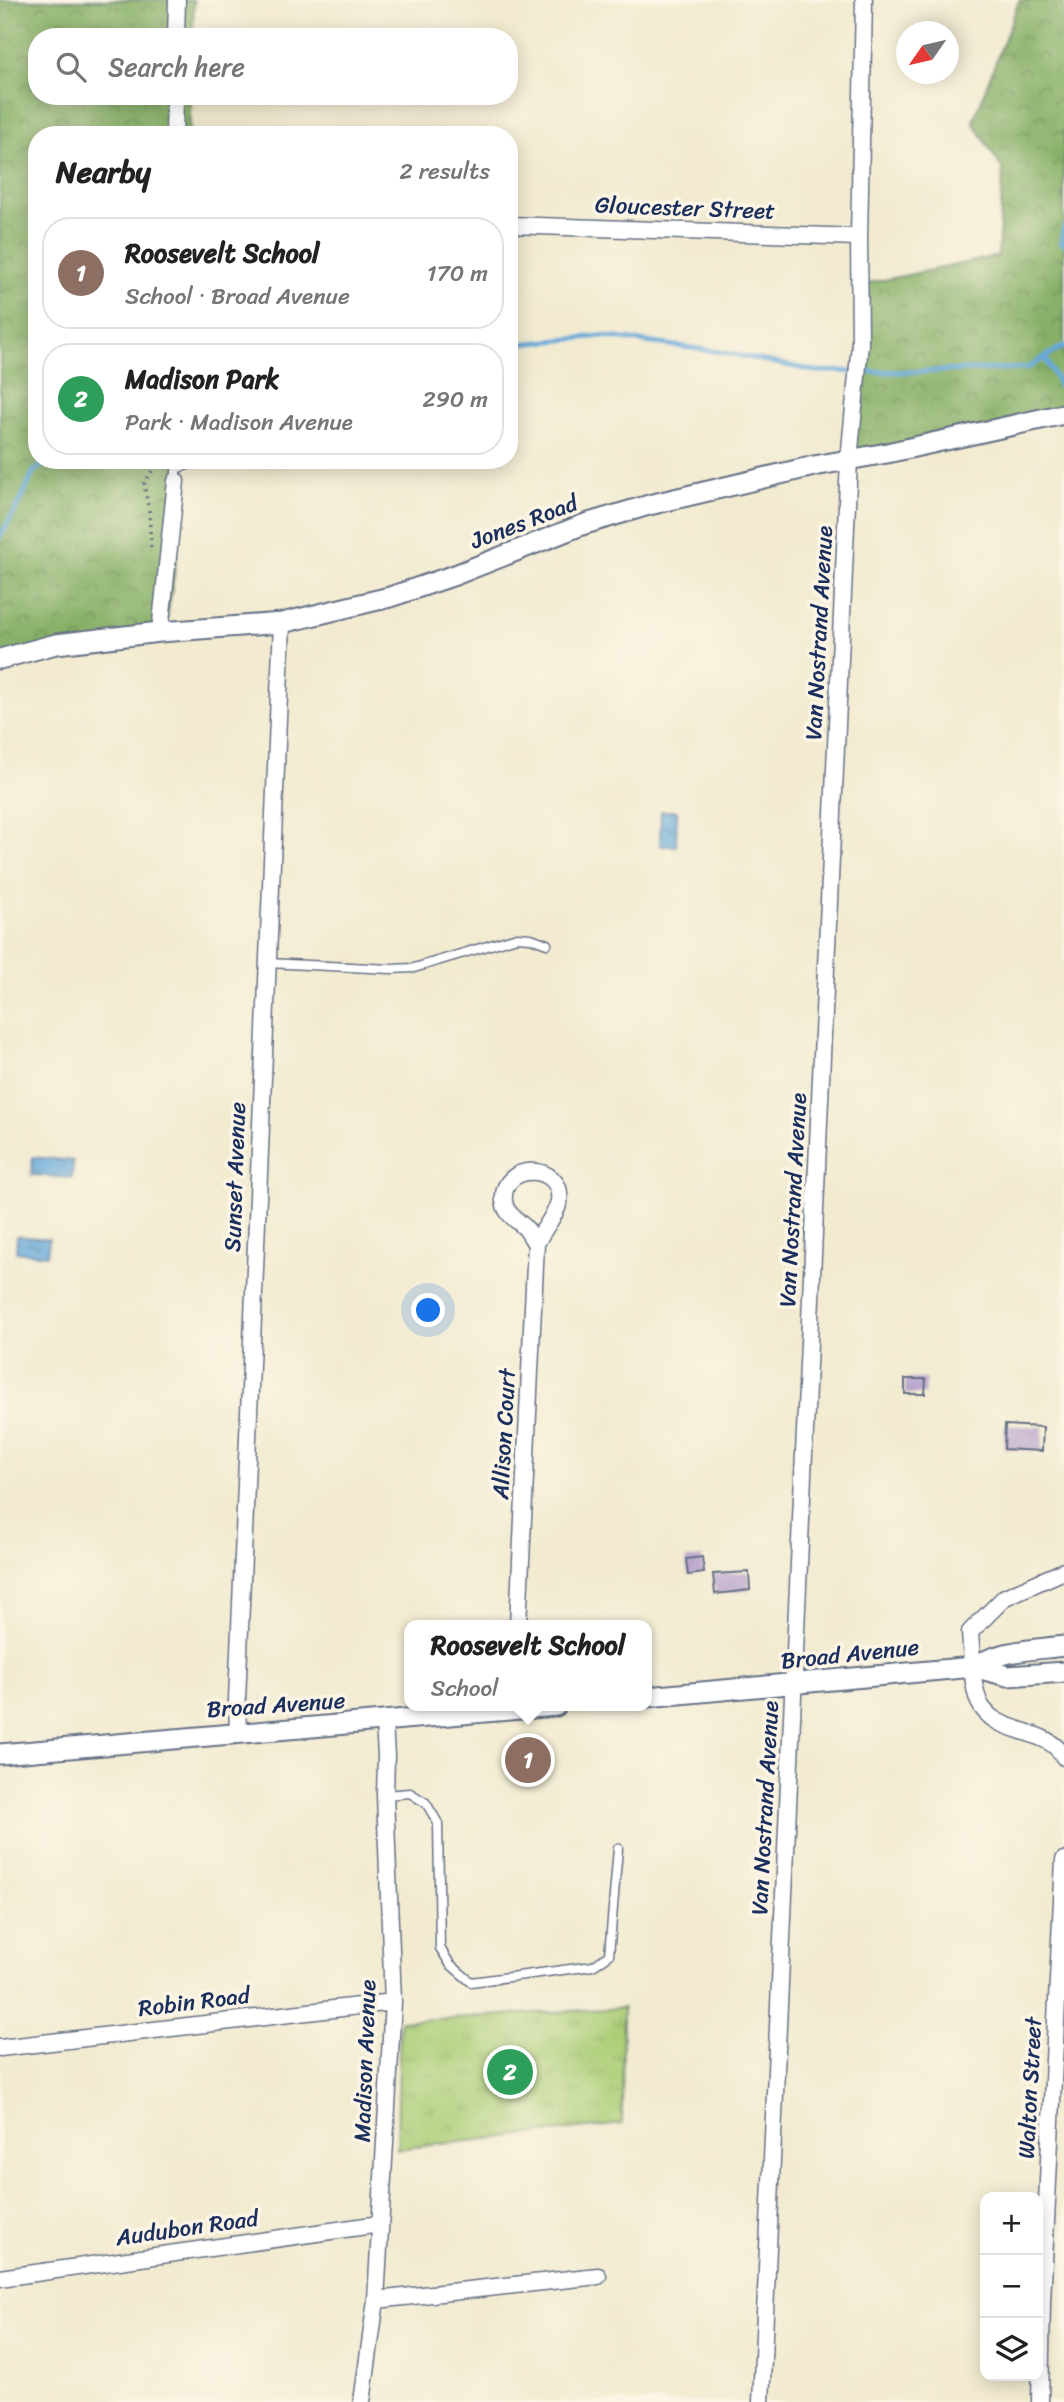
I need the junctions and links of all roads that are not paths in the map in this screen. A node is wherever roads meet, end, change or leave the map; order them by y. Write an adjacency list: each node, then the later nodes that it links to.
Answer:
1 (177, 0): 3 (street)
2 (864, 0): 7 (street, Van Nostrand Avenue)
3 (176, 28)
4 (175, 105): 5 (street)
5 (174, 126)
6 (518, 225): 7 (street, Gloucester Street)
7 (859, 237): 9 (street, Van Nostrand Avenue)
8 (1062, 414): 9 (street, Jones Road)
9 (849, 460): 12 (street, Jones Road); 23 (street, Van Nostrand Avenue)
10 (176, 469): 11 (lane)
11 (176, 481): 13 (street)
12 (282, 623): 13 (street, Jones Road); 16 (street, Sunset Avenue)
13 (160, 632): 14 (street, Jones Road)
14 (0, 659)
15 (547, 944): 16 (lane)
16 (267, 963): 27 (street, Sunset Avenue)
17 (536, 1244): 19 (street, Allison Court)
18 (1064, 1571): 21 (street)
19 (518, 1620)
20 (1064, 1646): 21 (street, Broad Avenue)
21 (973, 1667): 22 (street, Broad Avenue); 23 (street, Broad Avenue); 29 (street)
22 (1064, 1672)
23 (793, 1684): 24 (street, Broad Avenue); 40 (street, Van Nostrand Avenue)
24 (652, 1697)
25 (483, 1711): 26 (street, Broad Avenue)
26 (384, 1722): 27 (street, Broad Avenue); 30 (street, Madison Avenue)
27 (238, 1732): 28 (street, Broad Avenue)
28 (0, 1754)
29 (1064, 1757)
30 (384, 1795): 31 (lane); 33 (street, Madison Avenue)
31 (618, 1848)
32 (1064, 1860): 41 (street, Walton Street)
33 (393, 2002): 34 (street, Robin Road); 35 (street, Madison Avenue)
34 (0, 2048)
35 (380, 2224): 37 (street, Audubon Road); 38 (street, Madison Avenue)
36 (598, 2276): 38 (street)
37 (0, 2278)
38 (376, 2300): 39 (street, Madison Avenue)
39 (362, 2402)
40 (761, 2402)
41 (1040, 2402)

